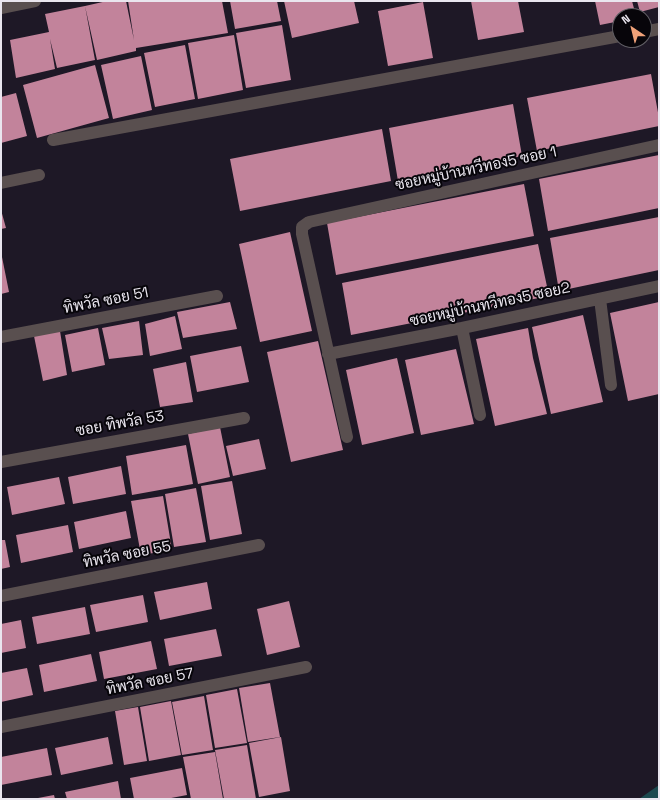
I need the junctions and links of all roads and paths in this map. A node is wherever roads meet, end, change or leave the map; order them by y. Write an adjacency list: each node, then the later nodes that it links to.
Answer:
1 (35, 1): 2 (street)
2 (1, 8)
3 (612, 37): 4 (street)
4 (53, 140)
5 (659, 145): 13 (street, ซอยหมู่บ้านทวีทอง5 ซอย 1)
6 (39, 176): 7 (street)
7 (1, 183)
8 (659, 286): 10 (street, ซอยหมู่บ้านทวีทอง5 ซอย2)
9 (217, 296): 12 (street, ทิพวัล ซอย 51)
10 (600, 298): 11 (street, ซอยหมู่บ้านทวีทอง5 ซอย2); 14 (street)
11 (462, 328): 13 (street, ซอยหมู่บ้านทวีทอง5 ซอย2); 15 (street)
12 (1, 337)
13 (328, 354): 17 (street)
14 (611, 385)
15 (480, 415)
16 (244, 418): 18 (street, ซอย ทิพวัล 53)
17 (347, 437)
18 (1, 462)
19 (259, 545): 20 (street, ทิพวัล ซอย 55)
20 (1, 596)
21 (306, 667): 22 (street, ทิพวัล ซอย 57)
22 (1, 727)

